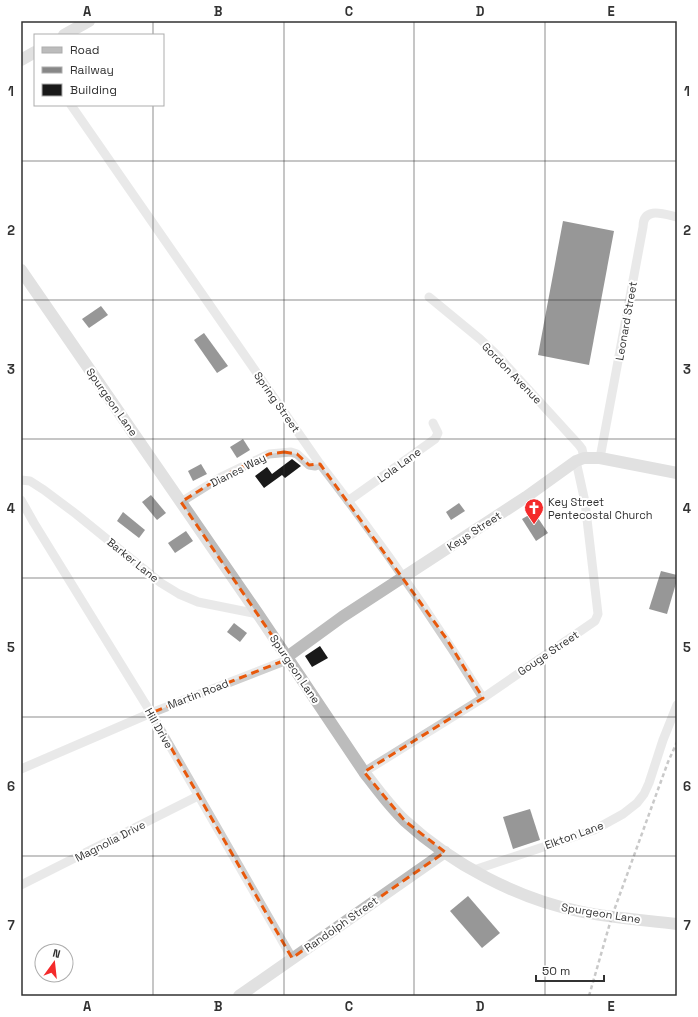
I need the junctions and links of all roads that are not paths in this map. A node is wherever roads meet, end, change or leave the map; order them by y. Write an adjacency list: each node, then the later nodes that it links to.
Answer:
1 (89, 21): 2 (street)
2 (66, 34)
3 (34, 54): 4 (street)
4 (21, 60)
5 (72, 106): 12 (street, Spring Street)
6 (677, 217): 10 (street, Leonard Street)
7 (21, 270): 17 (street, Spurgeon Lane)
8 (429, 297): 11 (street, Gordon Avenue)
9 (433, 423): 16 (street, Lola Lane)
10 (600, 458): 11 (street); 13 (street)
11 (580, 460): 18 (street, Keys Street); 21 (street, Gouge Street)
12 (320, 464): 16 (street, Spring Street); 17 (street, Dianes Way)
13 (677, 473)
14 (21, 480): 19 (street, Barker Lane)
15 (21, 500): 23 (street, Hill Drive)
16 (348, 501): 18 (street, Spring Street)
17 (181, 502): 19 (street, Spurgeon Lane)
18 (403, 578): 20 (street, Keys Street); 21 (street, Spring Street)
19 (258, 614): 20 (street, Spurgeon Lane)
20 (287, 657): 23 (street, Martin Road); 25 (street, Spurgeon Lane)
21 (483, 698): 25 (street, Gouge Street)
22 (677, 705): 28 (street, Elkton Lane)
23 (151, 713): 24 (street, Martin Road); 26 (street, Hill Drive)
24 (21, 769)
25 (364, 772): 27 (street, Spurgeon Lane)
26 (198, 796): 29 (street, Magnolia Drive); 31 (street, Hill Drive)
27 (445, 852): 28 (street, Spurgeon Lane); 31 (street, Randolph Street)
28 (474, 870): 30 (street, Spurgeon Lane)
29 (21, 885)
30 (677, 924)
31 (292, 958): 32 (street, Randolph Street)
32 (239, 996)

